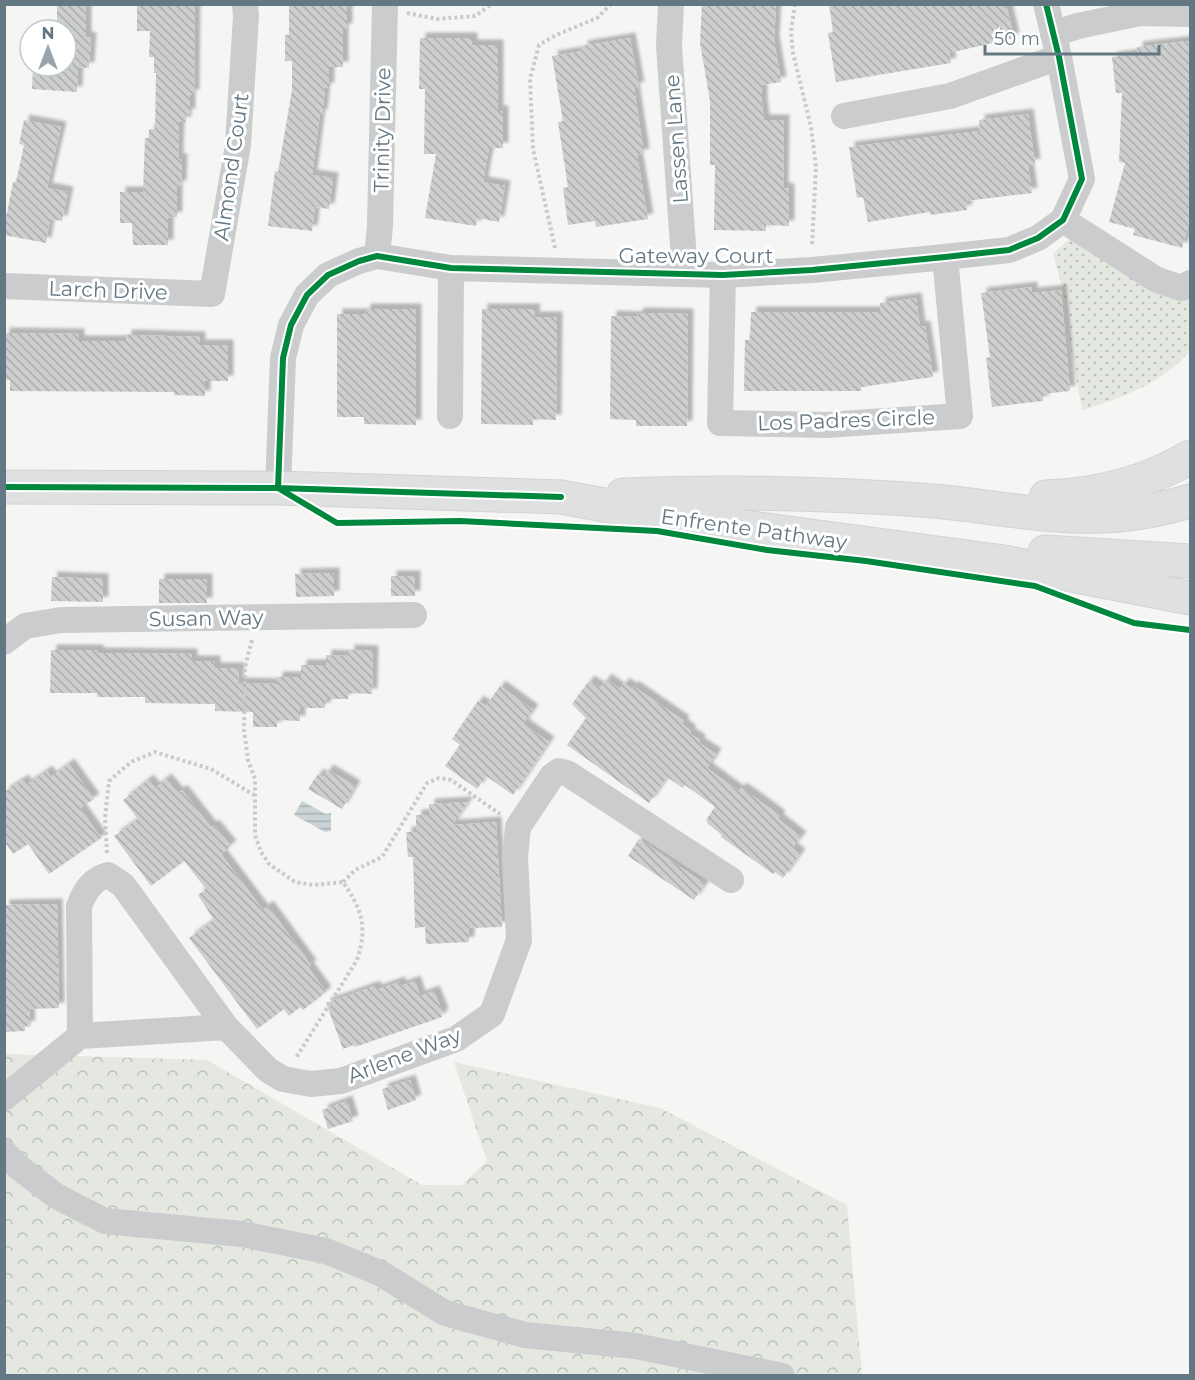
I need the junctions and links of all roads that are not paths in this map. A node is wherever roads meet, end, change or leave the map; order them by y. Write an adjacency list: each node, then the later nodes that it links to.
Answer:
1 (245, 4): 16 (street, Almond Court)
2 (671, 4): 12 (street, Lassen Lane)
3 (1046, 4): 6 (street, Gateway Court)
4 (385, 9): 9 (street, Trinity Drive)
5 (1191, 15): 6 (street)
6 (1056, 46): 7 (street); 8 (street, Gateway Court)
7 (844, 116)
8 (1063, 220): 10 (street, Gateway Court); 14 (street)
9 (377, 256): 11 (street, Gateway Court); 20 (street, Gateway Court)
10 (945, 257): 13 (street, Gateway Court); 13 (street, Los Padres Circle)
11 (451, 268): 12 (street, Gateway Court); 17 (street)
12 (685, 274): 13 (street, Gateway Court)
13 (723, 275)
14 (1191, 283)
15 (4, 286): 16 (street, Larch Drive)
16 (212, 294)
17 (450, 416)
18 (1191, 457): 22 (main road)
19 (4, 487): 20 (main road)
20 (278, 488): 21 (main road)
21 (561, 497): 22 (main road); 24 (main road)
22 (934, 501): 23 (main road)
23 (1191, 501)
24 (801, 534): 25 (main road); 26 (main road)
25 (1191, 561)
26 (1191, 598)
27 (414, 615): 28 (street, Susan Way)
28 (4, 642)
29 (730, 880): 30 (street, Arlene Way)
30 (226, 1027): 31 (street); 31 (street, Arlene Way)
31 (80, 1036): 32 (street)
32 (4, 1098)
33 (4, 1152): 34 (street)
34 (783, 1376)

